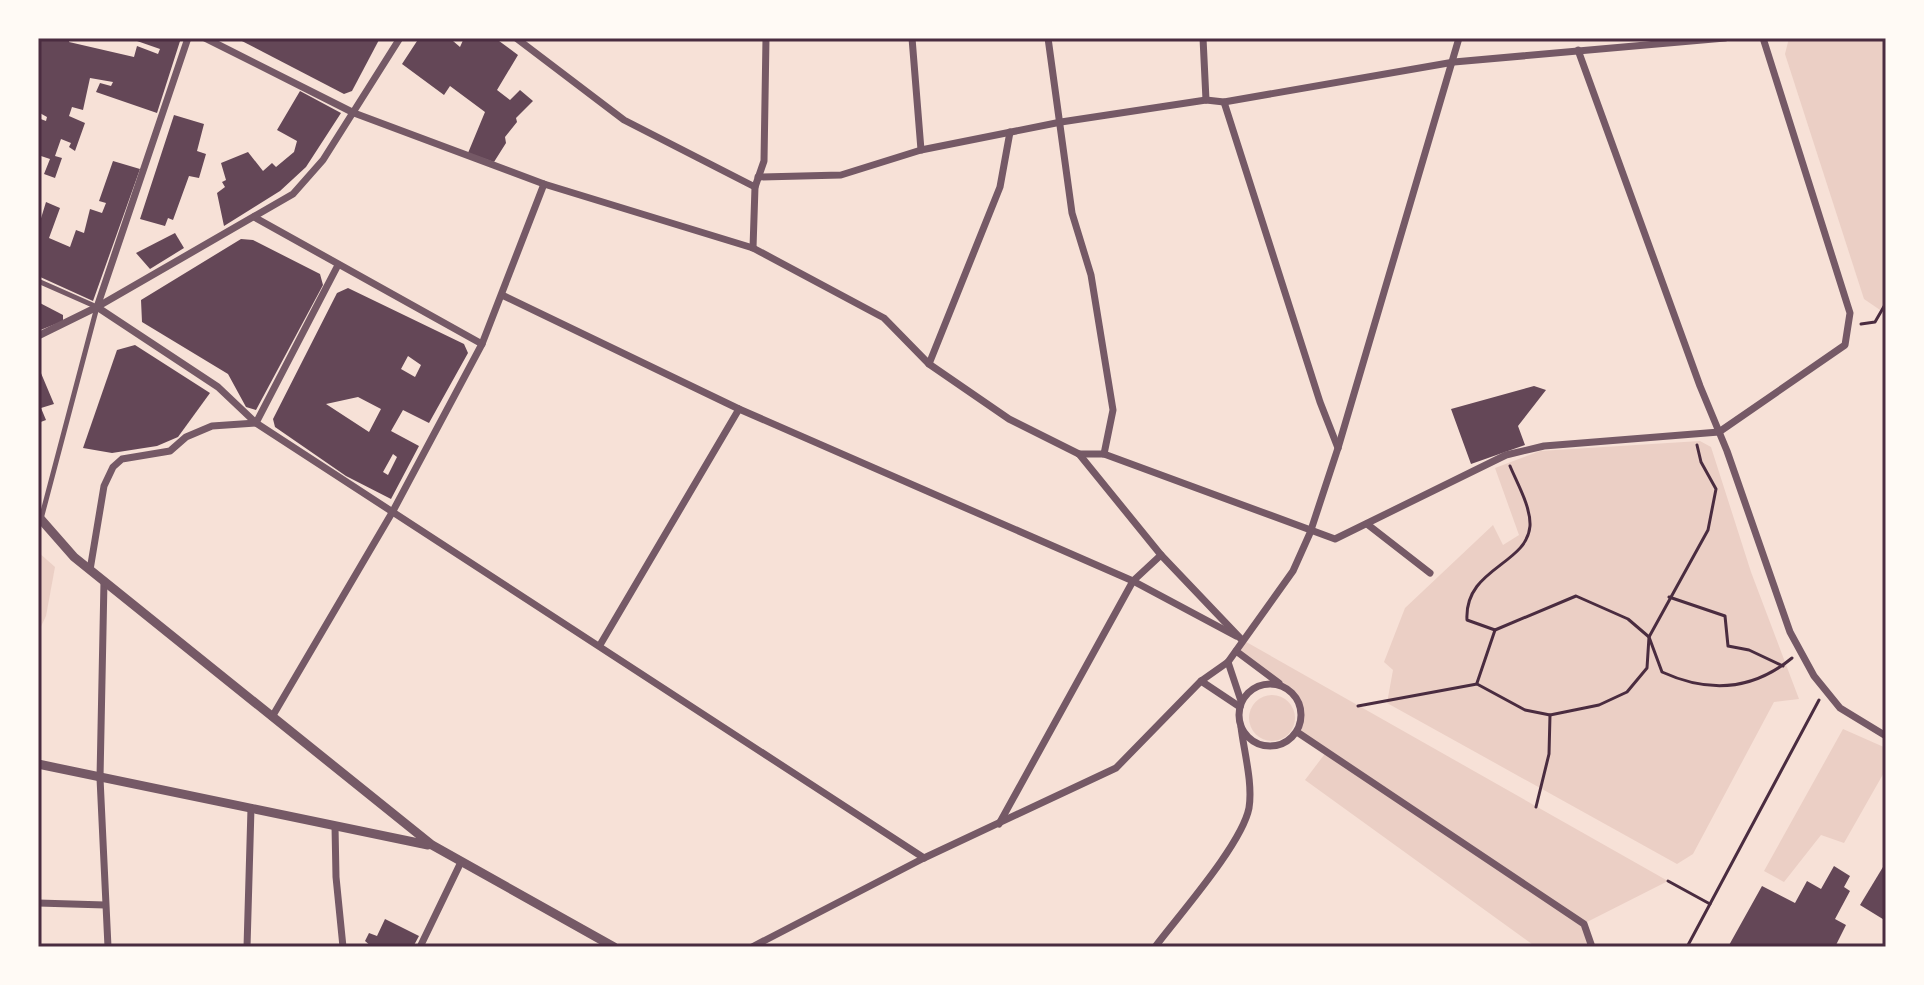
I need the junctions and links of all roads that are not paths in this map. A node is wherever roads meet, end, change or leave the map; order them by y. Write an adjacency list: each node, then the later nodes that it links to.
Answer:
1 (188, 38): 28 (street)
2 (205, 38): 16 (street)
3 (400, 38): 16 (street)
4 (516, 38): 22 (street)
5 (766, 38): 20 (street)
6 (912, 38): 19 (street)
7 (1048, 38): 17 (street)
8 (1203, 38): 14 (street)
9 (1459, 38): 13 (street)
10 (1725, 38): 12 (street)
11 (1763, 38): 34 (street)
12 (1578, 50): 13 (street); 34 (street)
13 (1454, 62): 15 (street); 35 (street)
14 (1206, 100): 15 (street); 17 (street)
15 (1224, 102): 35 (street)
16 (354, 113): 21 (street); 23 (street)
17 (1061, 122): 18 (street); 37 (street)
18 (1010, 132): 19 (street); 31 (street)
19 (921, 150): 20 (street)
20 (758, 177): 22 (street)
21 (544, 184): 24 (street); 27 (street)
22 (755, 187): 24 (street)
23 (254, 217): 25 (street); 28 (street)
24 (753, 248): 31 (street)
25 (338, 265): 30 (street); 33 (street)
26 (38, 281): 28 (street)
27 (502, 295): 30 (street); 32 (street)
28 (97, 307): 29 (street); 33 (street); 39 (street)
29 (38, 336)
30 (482, 344): 38 (street)
31 (929, 364): 36 (street)
32 (739, 409): 46 (street); 48 (street)
33 (256, 423): 38 (street); 43 (street)
34 (1719, 432): 40 (street); 57 (street)
35 (1338, 448): 41 (street)
36 (1079, 454): 37 (street); 42 (street)
37 (1104, 454): 41 (street)
38 (393, 511): 48 (street); 54 (street)
39 (40, 518): 43 (street)
40 (1367, 524): 41 (street); 44 (street)
41 (1310, 533): 47 (street)
42 (1161, 555): 46 (street); 47 (street)
43 (90, 570): 45 (street)
44 (1430, 573)
45 (104, 581): 54 (street); 59 (street)
46 (1133, 581): 47 (street); 62 (street)
47 (1241, 639): 49 (street)
48 (600, 645): 64 (street)
49 (1236, 651): 50 (street); 52 (street)
50 (1228, 662): 51 (street); 53 (street)
51 (1201, 681): 53 (street); 62 (street)
52 (1284, 687): 53 (street); 56 (street)
53 (1241, 705): 55 (street)
54 (272, 717): 63 (street)
55 (1241, 727): 56 (street); 74 (street)
56 (1297, 732): 75 (street)
57 (1886, 736)
58 (38, 764): 59 (street)
59 (100, 778): 60 (street); 67 (street)
60 (251, 808): 61 (street); 69 (street)
61 (335, 826): 63 (street); 70 (street)
62 (998, 826): 64 (street)
63 (432, 845): 65 (street)
64 (924, 858): 73 (street)
65 (461, 862): 71 (street); 72 (street)
66 (38, 903): 67 (street)
67 (105, 905): 68 (street)
68 (108, 947)
69 (247, 947)
70 (343, 947)
71 (420, 947)
72 (614, 947)
73 (752, 947)
74 (1155, 947)
75 (1592, 947)

